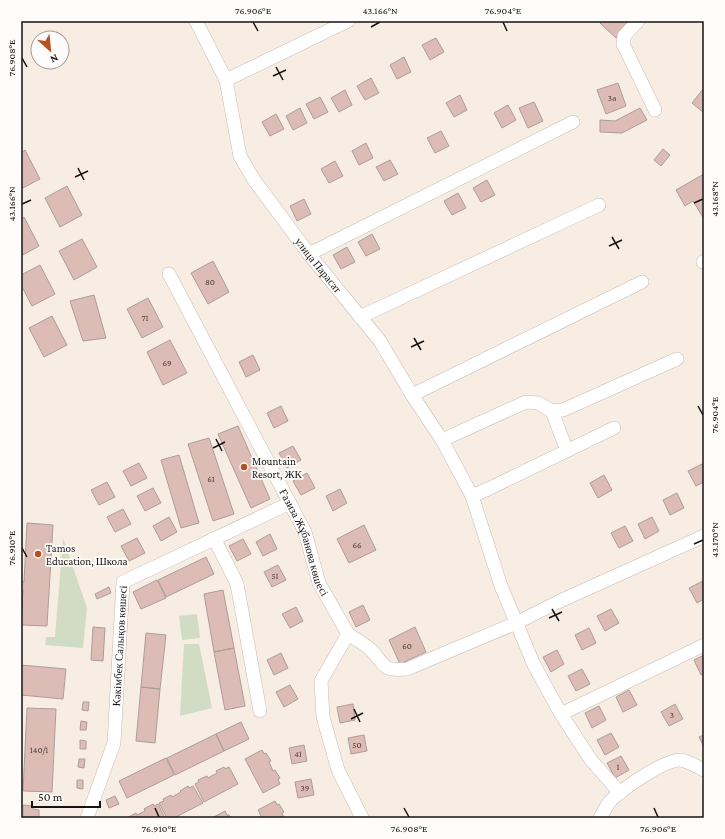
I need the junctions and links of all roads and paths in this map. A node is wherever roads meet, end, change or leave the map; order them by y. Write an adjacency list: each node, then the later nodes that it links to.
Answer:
1 (196, 21): 4 (street, улица Парасат)
2 (348, 21): 4 (street)
3 (638, 21): 5 (street)
4 (226, 80): 8 (street, улица Парасат)
5 (655, 110)
6 (573, 122): 8 (street)
7 (598, 205): 11 (street)
8 (309, 254): 11 (street, улица Парасат)
9 (169, 274): 19 (street, Ғазиза Жұбанова көшесі)
10 (642, 282): 13 (street)
11 (360, 317): 13 (street, улица Парасат)
12 (677, 359): 14 (street)
13 (412, 395): 16 (street, улица Парасат)
14 (552, 411): 16 (street); 17 (street)
15 (614, 428): 18 (street)
16 (442, 440): 18 (street, улица Парасат)
17 (564, 443)
18 (472, 496): 22 (street, улица Парасат)
19 (290, 504): 21 (street, Кәкімбек Салықов көшесі); 23 (street, Ғазиза Жұбанова көшесі)
20 (704, 536): 22 (street)
21 (214, 538): 25 (street); 29 (street, Кәкімбек Салықов көшесі)
22 (516, 623): 23 (street); 26 (street, улица Парасат)
23 (348, 634): 30 (street)
24 (704, 645): 26 (street)
25 (260, 711)
26 (561, 714): 28 (street, улица Парасат)
27 (704, 770): 28 (street)
28 (620, 793): 31 (street)
29 (87, 818)
30 (362, 818)
31 (600, 818)

